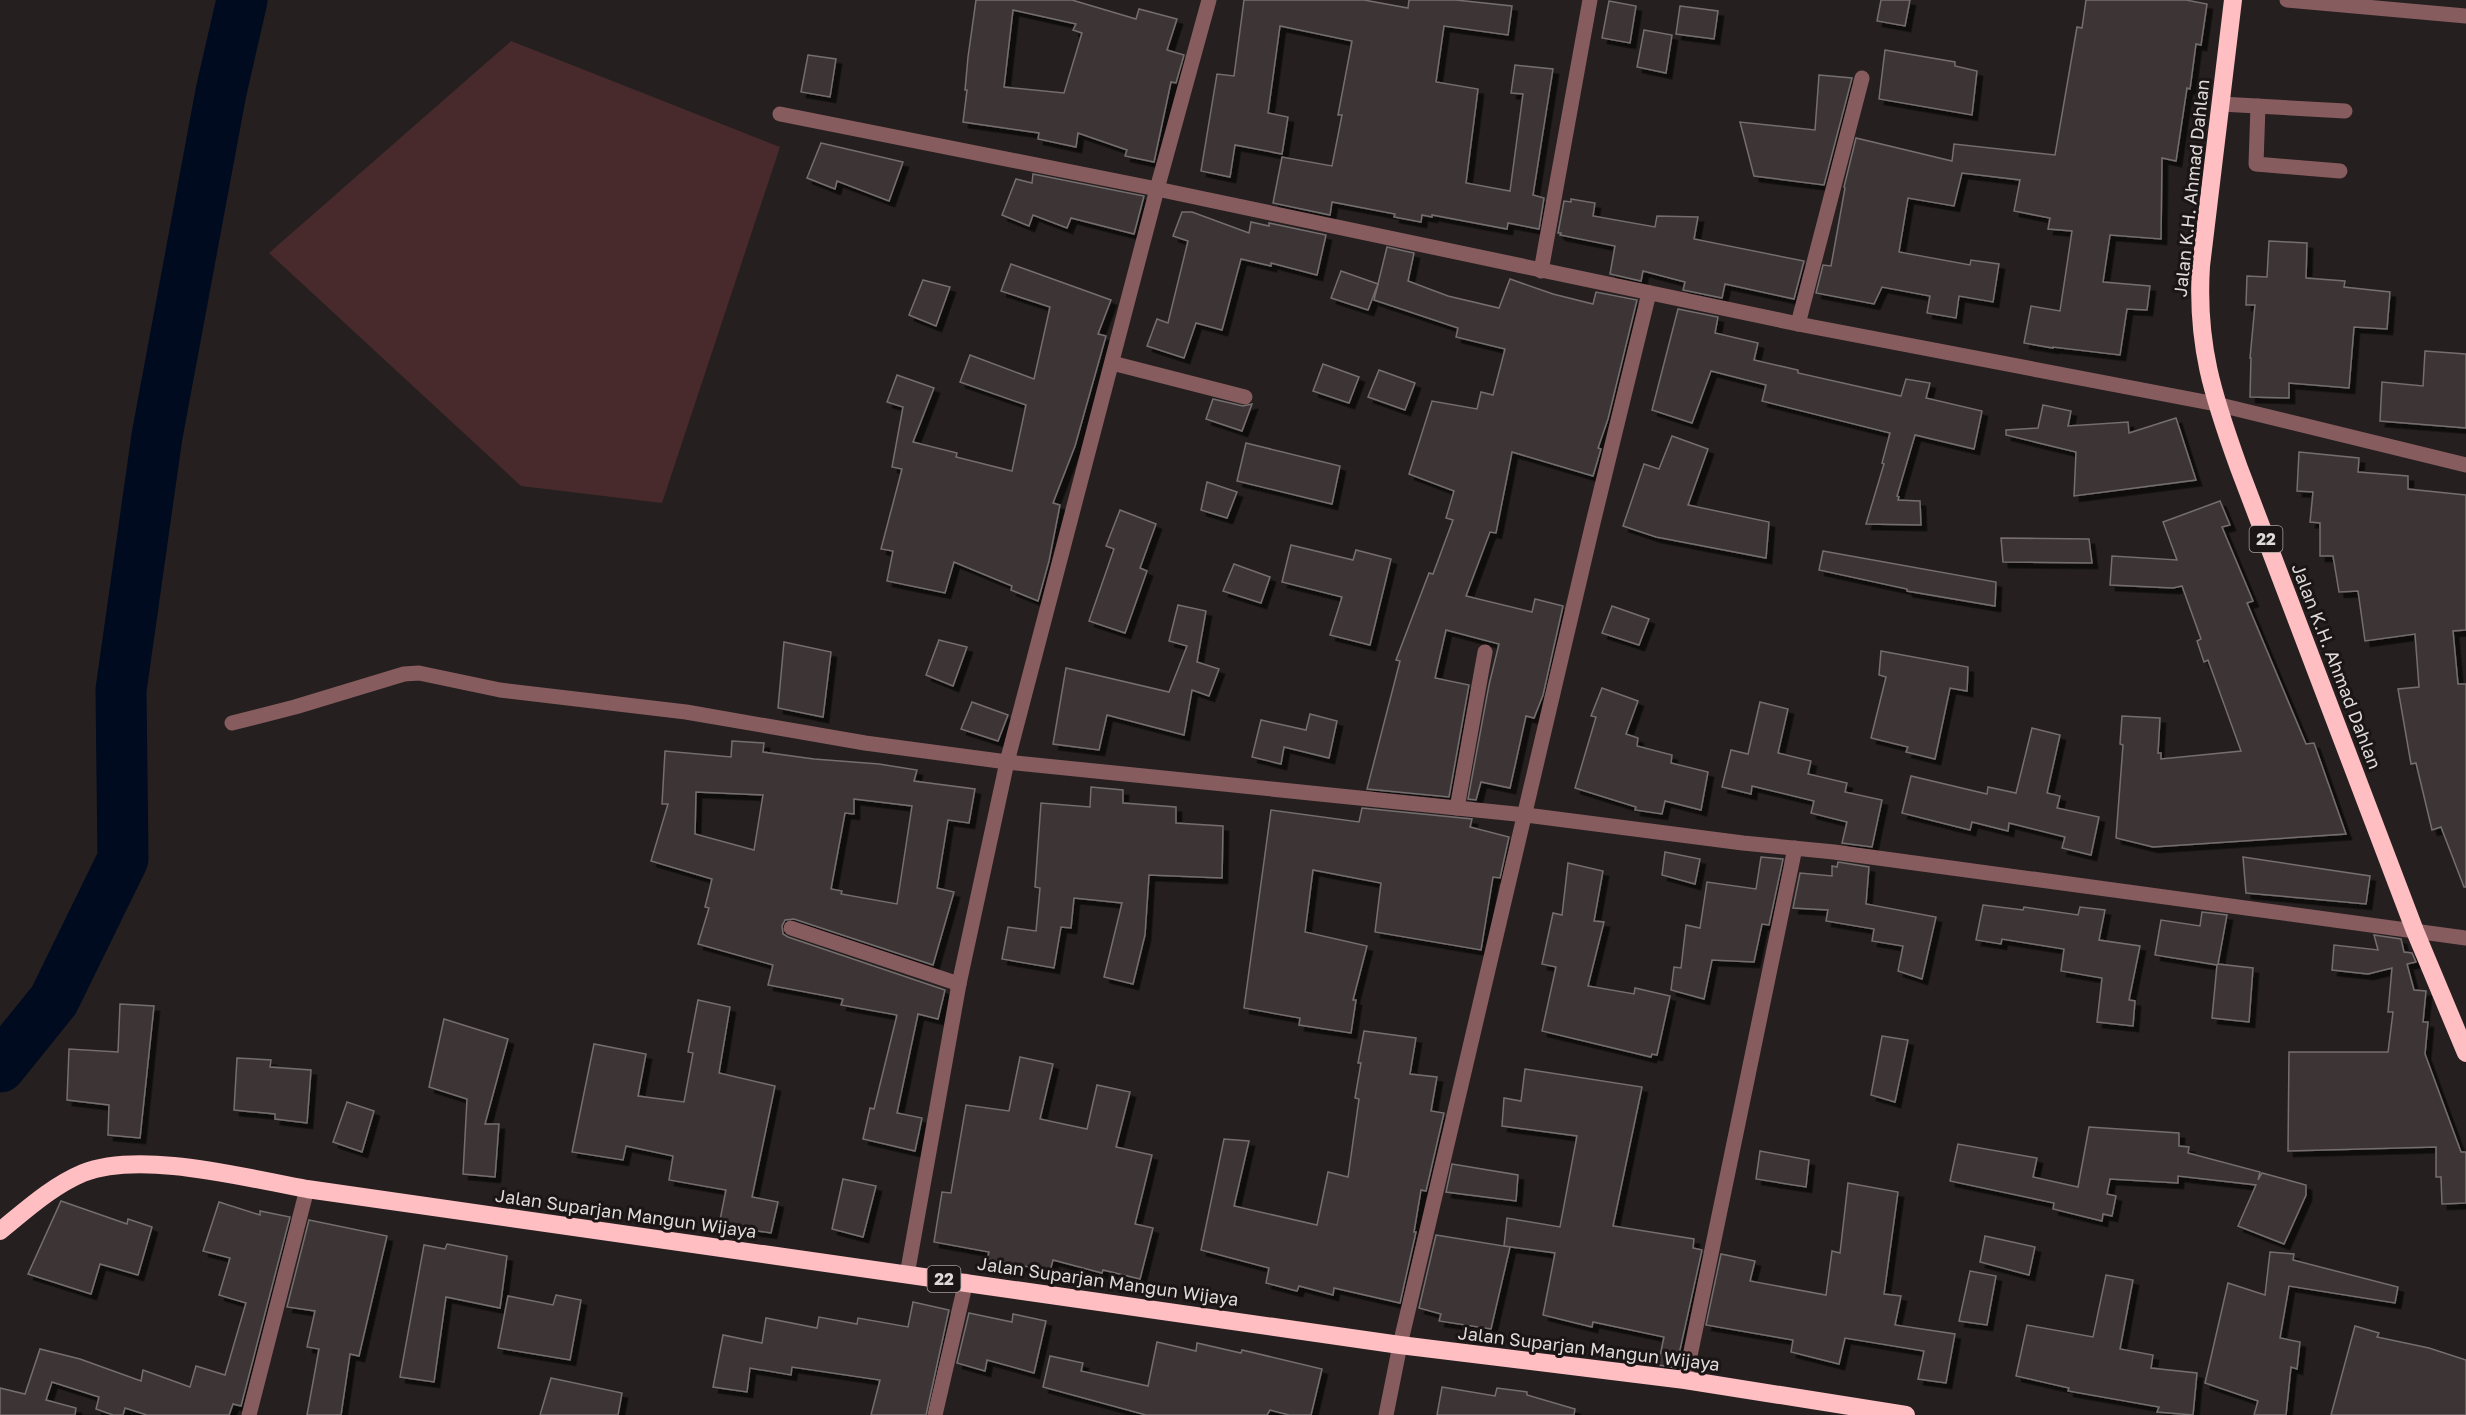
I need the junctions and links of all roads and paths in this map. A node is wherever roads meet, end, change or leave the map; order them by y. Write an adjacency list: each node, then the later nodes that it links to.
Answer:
1 (1209, 0): 12 (street)
2 (1590, 0): 13 (street)
3 (2233, 0): 7 (highway, Jalan K.H. Ahmad Dahlan / 22)
4 (2287, 0): 5 (street)
5 (2466, 16)
6 (1862, 78): 15 (street)
7 (2221, 104): 8 (street); 18 (highway, Jalan K.H. Ahmad Dahlan / 22)
8 (2258, 106): 9 (street); 11 (street)
9 (2345, 111)
10 (780, 114): 12 (street)
11 (2340, 171)
12 (1157, 189): 13 (street); 16 (street)
13 (1541, 271): 14 (street)
14 (1649, 293): 15 (street); 24 (street)
15 (1798, 324): 18 (street)
16 (1112, 363): 17 (street); 22 (street)
17 (1245, 397)
18 (2216, 404): 19 (street); 27 (highway, Jalan K.H. Ahmad Dahlan / 22)
19 (2466, 465)
20 (1485, 652): 23 (street)
21 (232, 723): 22 (street)
22 (1007, 762): 23 (street); 29 (street)
23 (1457, 808): 24 (street)
24 (1526, 815): 25 (street); 35 (street)
25 (1795, 848): 27 (street); 36 (street)
26 (791, 928): 29 (street)
27 (2415, 931): 28 (street); 30 (highway, Jalan K.H. Ahmad Dahlan / 22)
28 (2466, 938)
29 (959, 984): 33 (street)
30 (2466, 1053)
31 (307, 1189): 32 (highway, Jalan Suparjan Mangun Wijaya / 22); 33 (highway, Jalan Suparjan Mangun Wijaya / 22); 37 (street)
32 (0, 1231)
33 (907, 1275): 34 (highway, Jalan Suparjan Mangun Wijaya / 22)
34 (966, 1281): 35 (highway, Jalan Suparjan Mangun Wijaya / 22); 38 (street)
35 (1400, 1345): 36 (highway, Jalan Suparjan Mangun Wijaya / 22); 39 (street)
36 (1685, 1380): 40 (highway, Jalan Suparjan Mangun Wijaya / 22)
37 (249, 1415)
38 (935, 1415)
39 (1386, 1415)
40 (1906, 1415)

